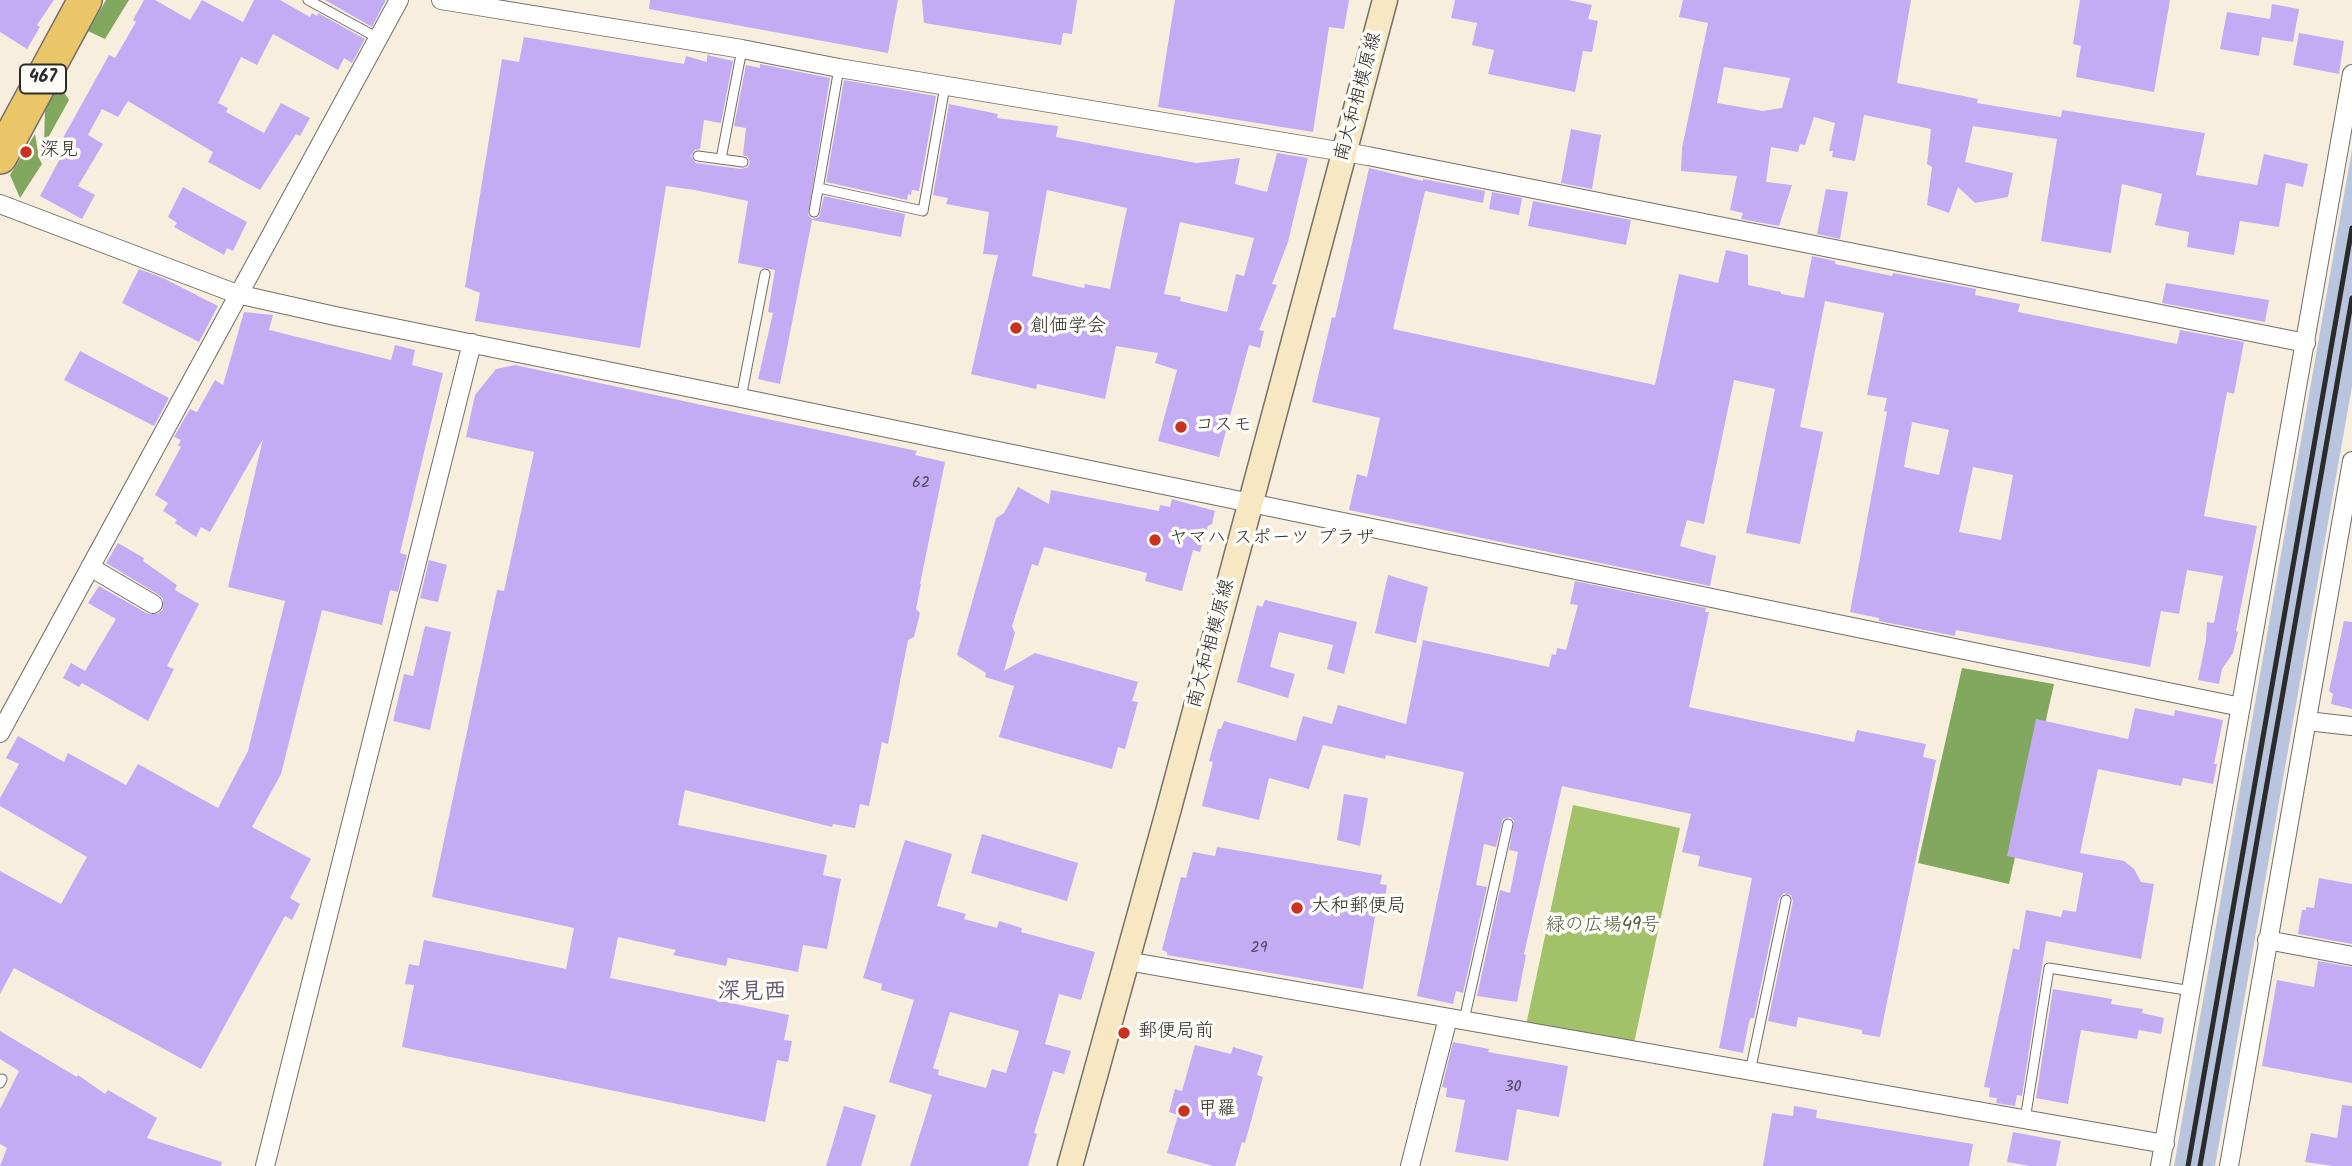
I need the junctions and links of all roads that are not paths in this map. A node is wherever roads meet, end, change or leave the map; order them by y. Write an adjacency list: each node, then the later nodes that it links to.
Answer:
1 (85, 0): 13 (highway, 467)
2 (308, 0): 6 (lane)
3 (399, 0): 6 (street)
4 (441, 0): 7 (street)
5 (1385, 0): 11 (street, 南大和相模原線)
6 (378, 38): 20 (street)
7 (742, 49): 8 (street); 14 (lane)
8 (839, 68): 10 (street); 16 (lane)
9 (2352, 74): 22 (street)
10 (945, 86): 11 (street); 16 (lane)
11 (1345, 153): 22 (street); 25 (street, 南大和相模原線)
12 (698, 156): 14 (lane)
13 (0, 157)
14 (722, 159): 15 (lane)
15 (743, 162)
16 (819, 188): 18 (lane)
17 (0, 204): 20 (street)
18 (814, 212)
19 (765, 274): 23 (lane)
20 (237, 294): 21 (street); 26 (street)
21 (472, 343): 23 (street); 42 (street)
22 (2306, 343): 28 (street)
23 (741, 397): 25 (street)
24 (2352, 461): 29 (street)
25 (1251, 504): 28 (street); 36 (street, 南大和相模原線)
26 (90, 568): 27 (street); 31 (street)
27 (153, 604)
28 (2241, 707): 37 (street)
29 (2307, 720): 30 (street); 34 (street)
30 (2352, 726)
31 (0, 733)
32 (1508, 824): 38 (lane)
33 (1786, 900): 39 (lane)
34 (2267, 940): 35 (street); 46 (street)
35 (2352, 956)
36 (1127, 961): 38 (street); 43 (street, 南大和相模原線)
37 (2192, 991): 40 (lane); 41 (street)
38 (1456, 1019): 39 (street); 44 (street)
39 (1750, 1072): 40 (street)
40 (2025, 1120): 41 (street)
41 (2165, 1144): 45 (street)
42 (265, 1166)
43 (1070, 1166)
44 (1410, 1166)
45 (2160, 1166)
46 (2229, 1166)

